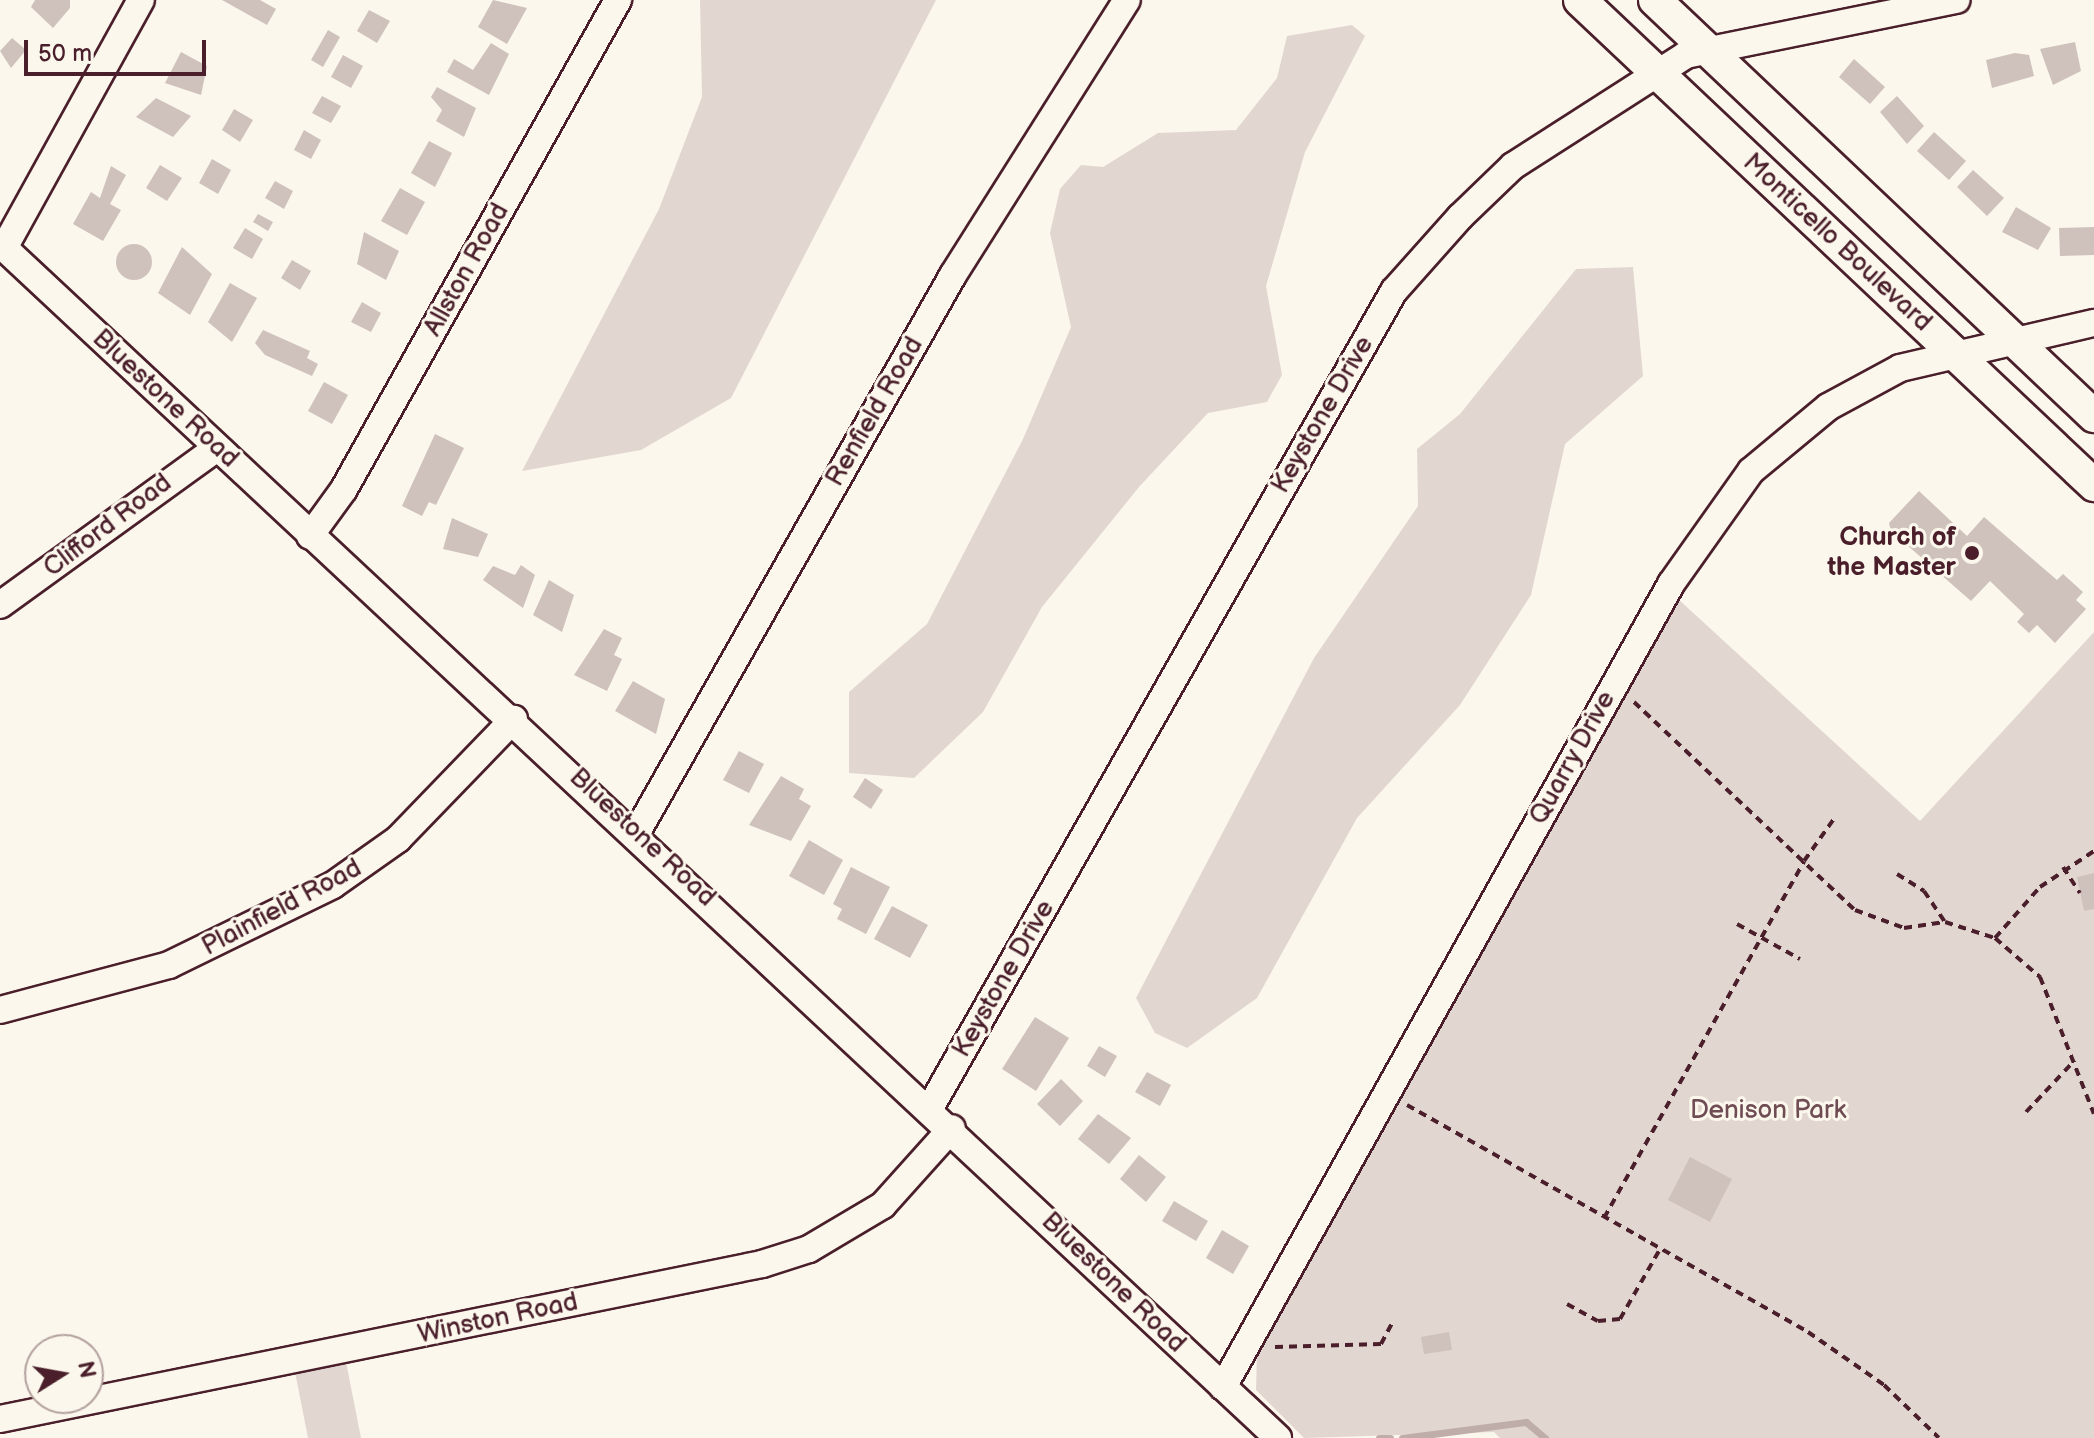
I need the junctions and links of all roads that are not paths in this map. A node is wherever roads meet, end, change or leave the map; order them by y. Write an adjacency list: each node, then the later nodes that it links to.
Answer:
1 (141, 0): 9 (street)
2 (618, 0): 16 (street, Allston Road)
3 (1127, 0): 19 (street, Renfield Road)
4 (1580, 0): 8 (main road, Monticello Boulevard)
5 (1655, 0): 7 (main road, Monticello Boulevard)
6 (1956, 0): 7 (street, Keystone Drive)
7 (1708, 50): 8 (street, Keystone Drive); 11 (main road, Monticello Boulevard)
8 (1658, 73): 12 (main road, Monticello Boulevard); 21 (street, Keystone Drive)
9 (2, 246): 14 (street, Bluestone Road)
10 (2094, 323): 11 (street, Quarry Drive)
11 (2010, 338): 12 (street, Quarry Drive); 13 (main road, Monticello Boulevard)
12 (1952, 351): 15 (main road, Monticello Boulevard); 23 (street, Quarry Drive)
13 (2094, 416)
14 (217, 448): 16 (street, Bluestone Road); 17 (street, Clifford Road)
15 (2094, 485)
16 (310, 536): 18 (street, Bluestone Road)
17 (0, 605)
18 (514, 719): 19 (street, Bluestone Road); 20 (street, Plainfield Road)
19 (637, 832): 21 (street, Bluestone Road)
20 (0, 1010)
21 (930, 1108): 22 (street, Bluestone Road)
22 (952, 1128): 23 (street, Bluestone Road); 24 (street, Winston Road)
23 (1223, 1387): 25 (street, Bluestone Road)
24 (0, 1419)
25 (1278, 1438)

